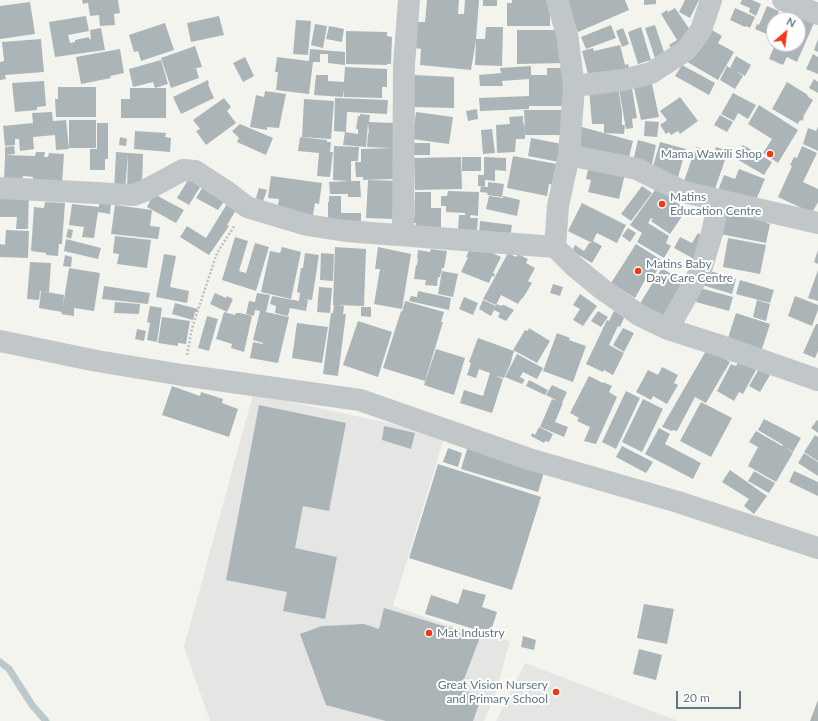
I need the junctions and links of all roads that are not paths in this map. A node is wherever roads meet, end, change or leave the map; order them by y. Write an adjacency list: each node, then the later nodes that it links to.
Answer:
1 (409, 0): 11 (street)
2 (557, 0): 6 (street)
3 (711, 0): 6 (street)
4 (783, 0): 5 (street)
5 (818, 14)
6 (574, 86): 7 (street)
7 (569, 155): 9 (street); 12 (street)
8 (0, 188): 11 (street)
9 (719, 201): 10 (street); 13 (street)
10 (818, 223)
11 (403, 235): 12 (street)
12 (555, 247): 13 (street)
13 (668, 329): 15 (street)
14 (0, 342): 16 (street)
15 (818, 380)
16 (818, 548)

